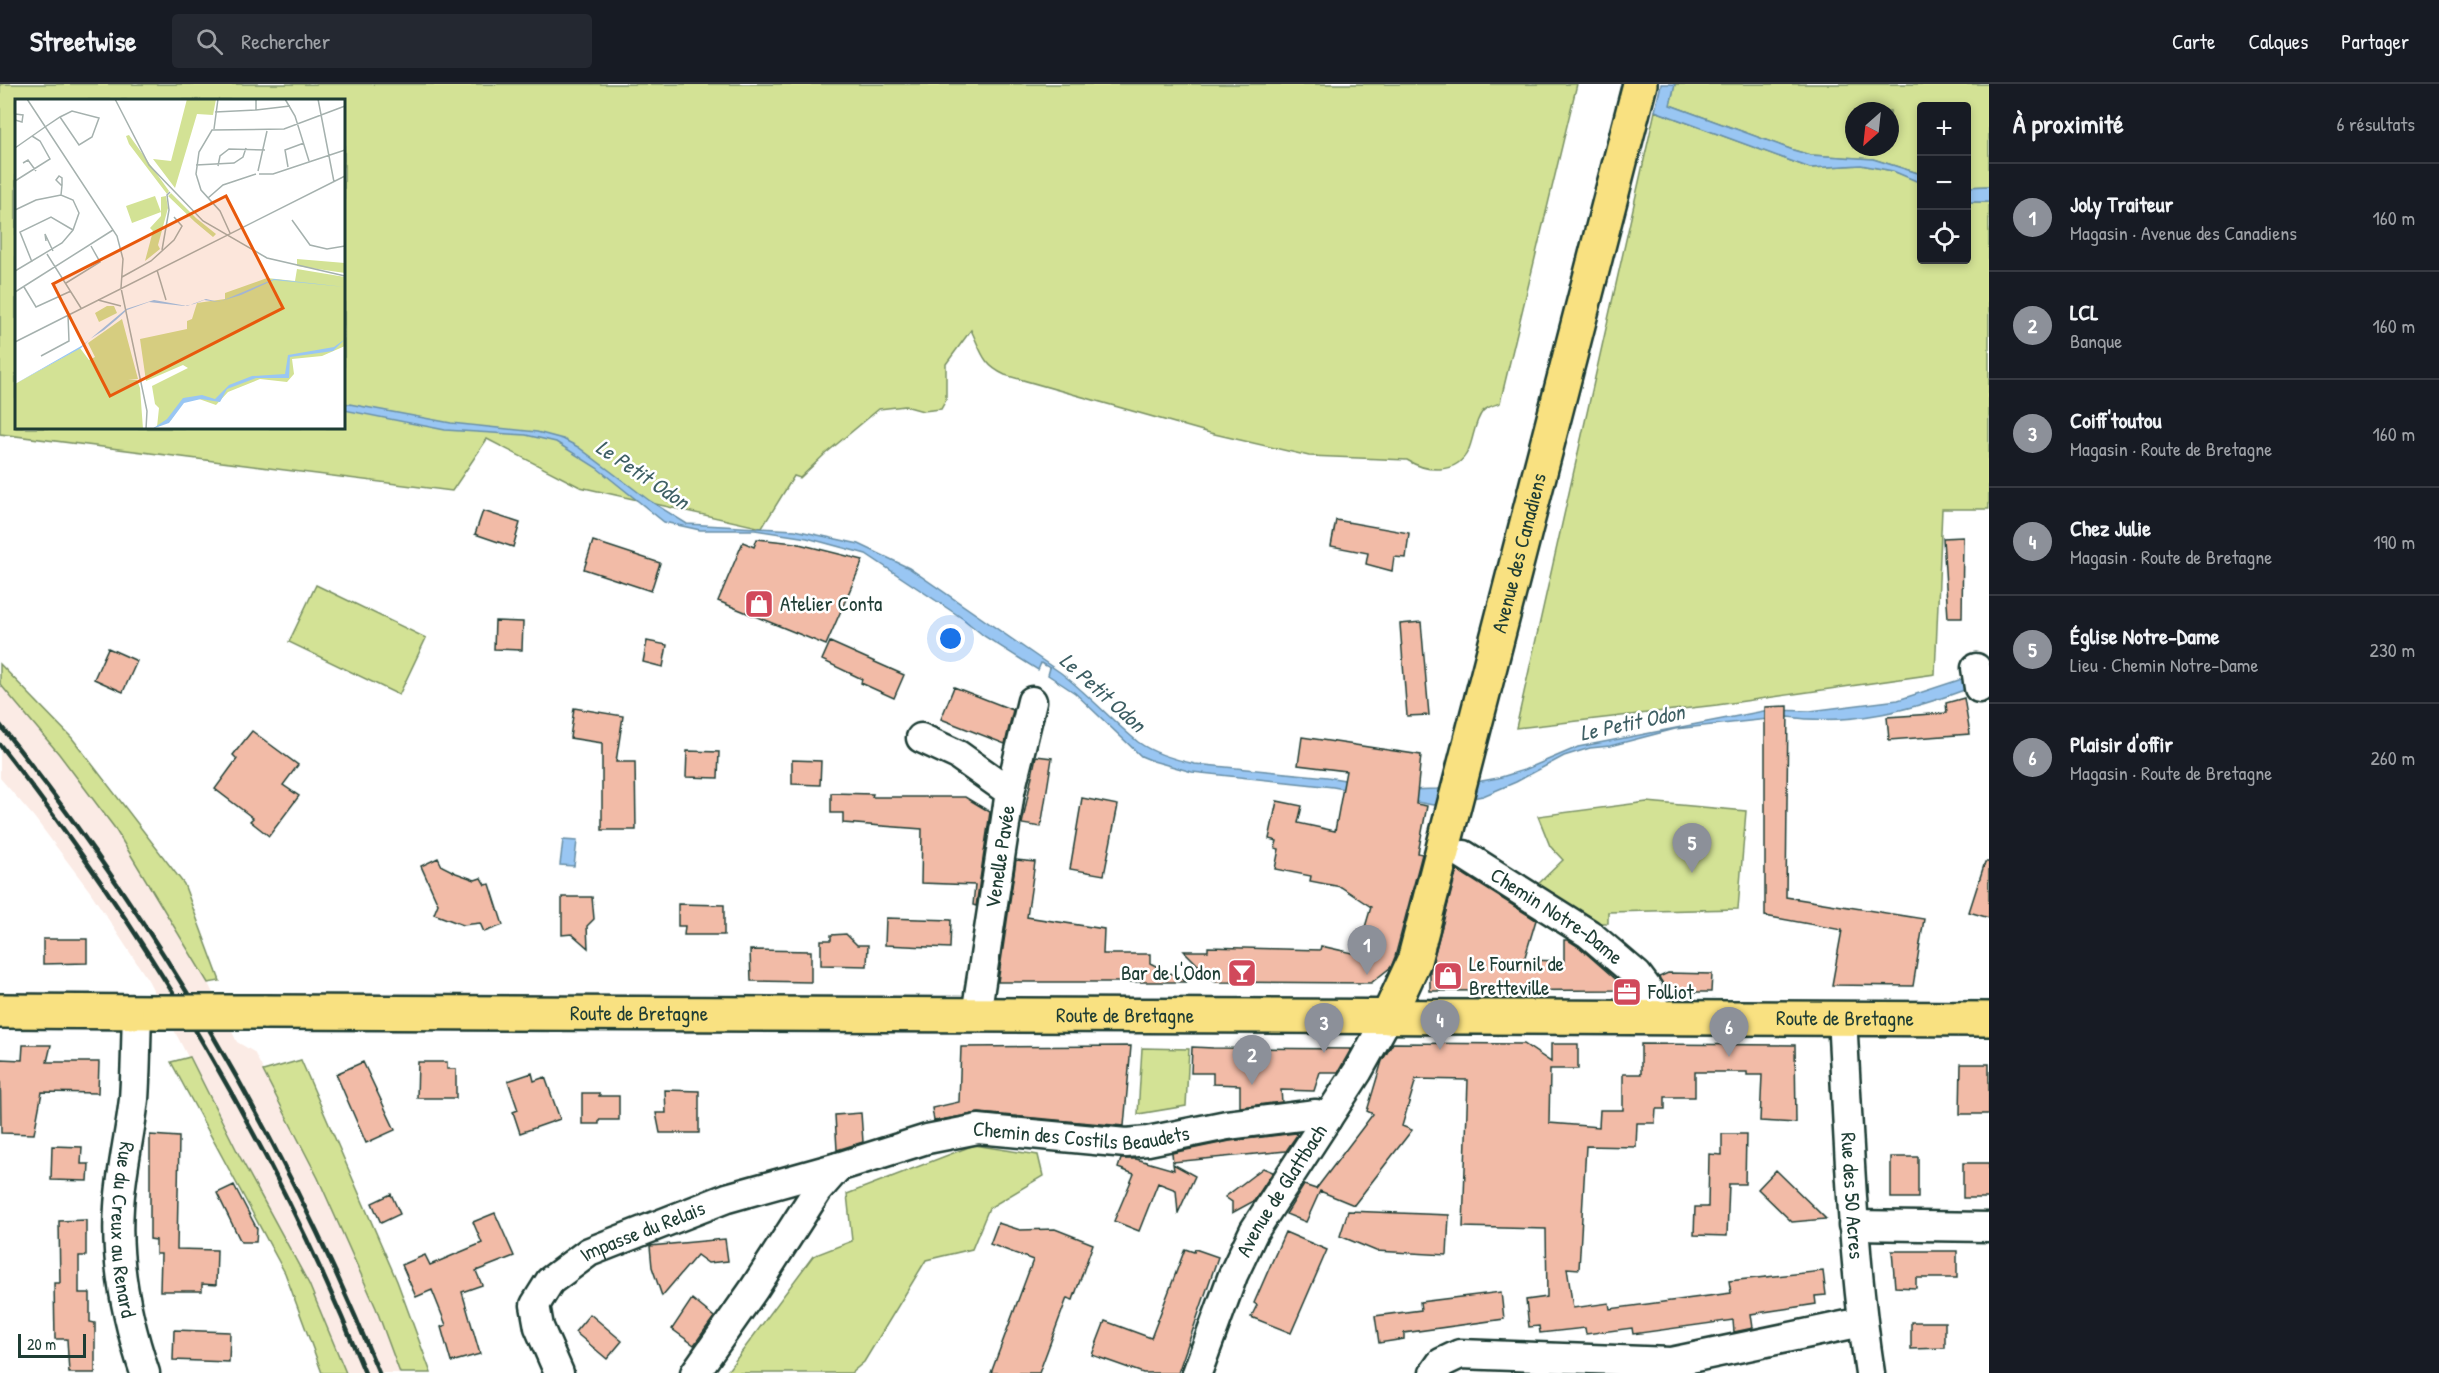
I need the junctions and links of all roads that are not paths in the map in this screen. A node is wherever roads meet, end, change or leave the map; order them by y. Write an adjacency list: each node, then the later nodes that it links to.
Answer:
1 (1640, 84): 9 (main road, Avenue des Canadiens)
2 (1032, 701): 4 (street, Venelle Pavée)
3 (921, 738): 4 (street)
4 (1010, 792): 8 (street, Venelle Pavée)
5 (1464, 855): 10 (street, Chemin Notre-Dame)
6 (0, 1011): 7 (main road, Route de Bretagne)
7 (148, 1012): 8 (main road, Route de Bretagne, bridge); 18 (street, Rue du Creux au Renard)
8 (976, 1015): 9 (main road, Route de Bretagne)
9 (1388, 1017): 10 (main road, Route de Bretagne); 13 (street, Avenue de Glattbach)
10 (1653, 1017): 11 (main road, Route de Bretagne)
11 (1842, 1018): 12 (main road, Route de Bretagne); 15 (street, Rue des 50 Acres)
12 (1989, 1019)
13 (1327, 1119): 14 (street, Chemin des Costils Beaudets); 21 (street, Avenue de Glattbach)
14 (838, 1167): 19 (street, Impasse du Relais); 20 (street)
15 (1853, 1226): 16 (street); 17 (street, Rue des 50 Acres)
16 (1989, 1227)
17 (1862, 1322): 22 (street); 23 (street, Rue des 50 Acres)
18 (145, 1373)
19 (559, 1373)
20 (695, 1373)
21 (1197, 1373)
22 (1434, 1373)
23 (1870, 1373)

